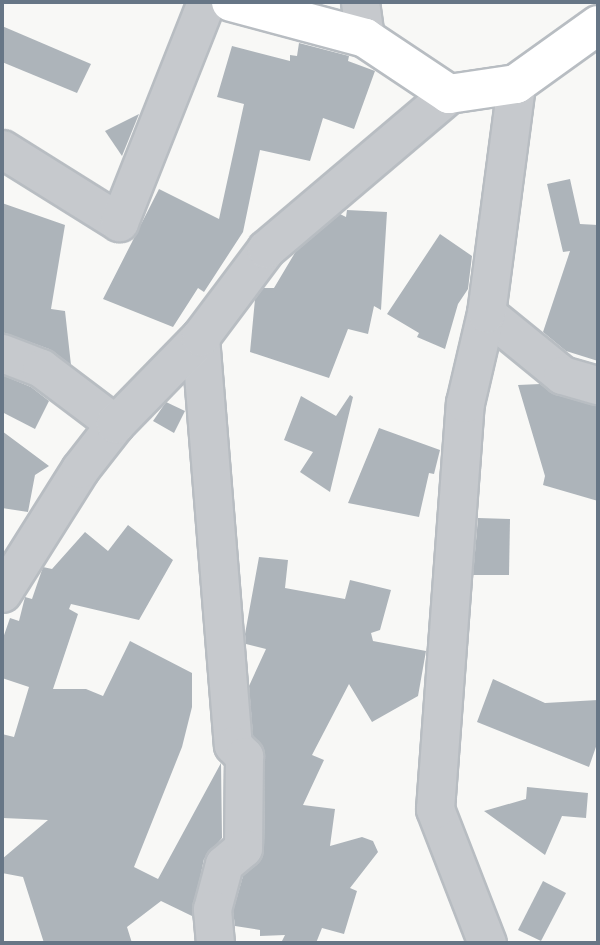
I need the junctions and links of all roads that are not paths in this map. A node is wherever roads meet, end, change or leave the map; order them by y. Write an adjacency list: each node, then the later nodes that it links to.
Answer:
1 (206, 2): 7 (street)
2 (230, 2): 3 (street)
3 (362, 20): 6 (street)
4 (598, 25): 5 (street)
5 (516, 84): 6 (street); 8 (street)
6 (449, 94): 9 (street)
7 (2, 149)
8 (486, 313): 11 (street); 15 (street)
9 (200, 337): 12 (street); 14 (street)
10 (2, 353): 12 (street)
11 (598, 385)
12 (115, 424): 13 (street)
13 (2, 593)
14 (219, 942)
15 (486, 943)

